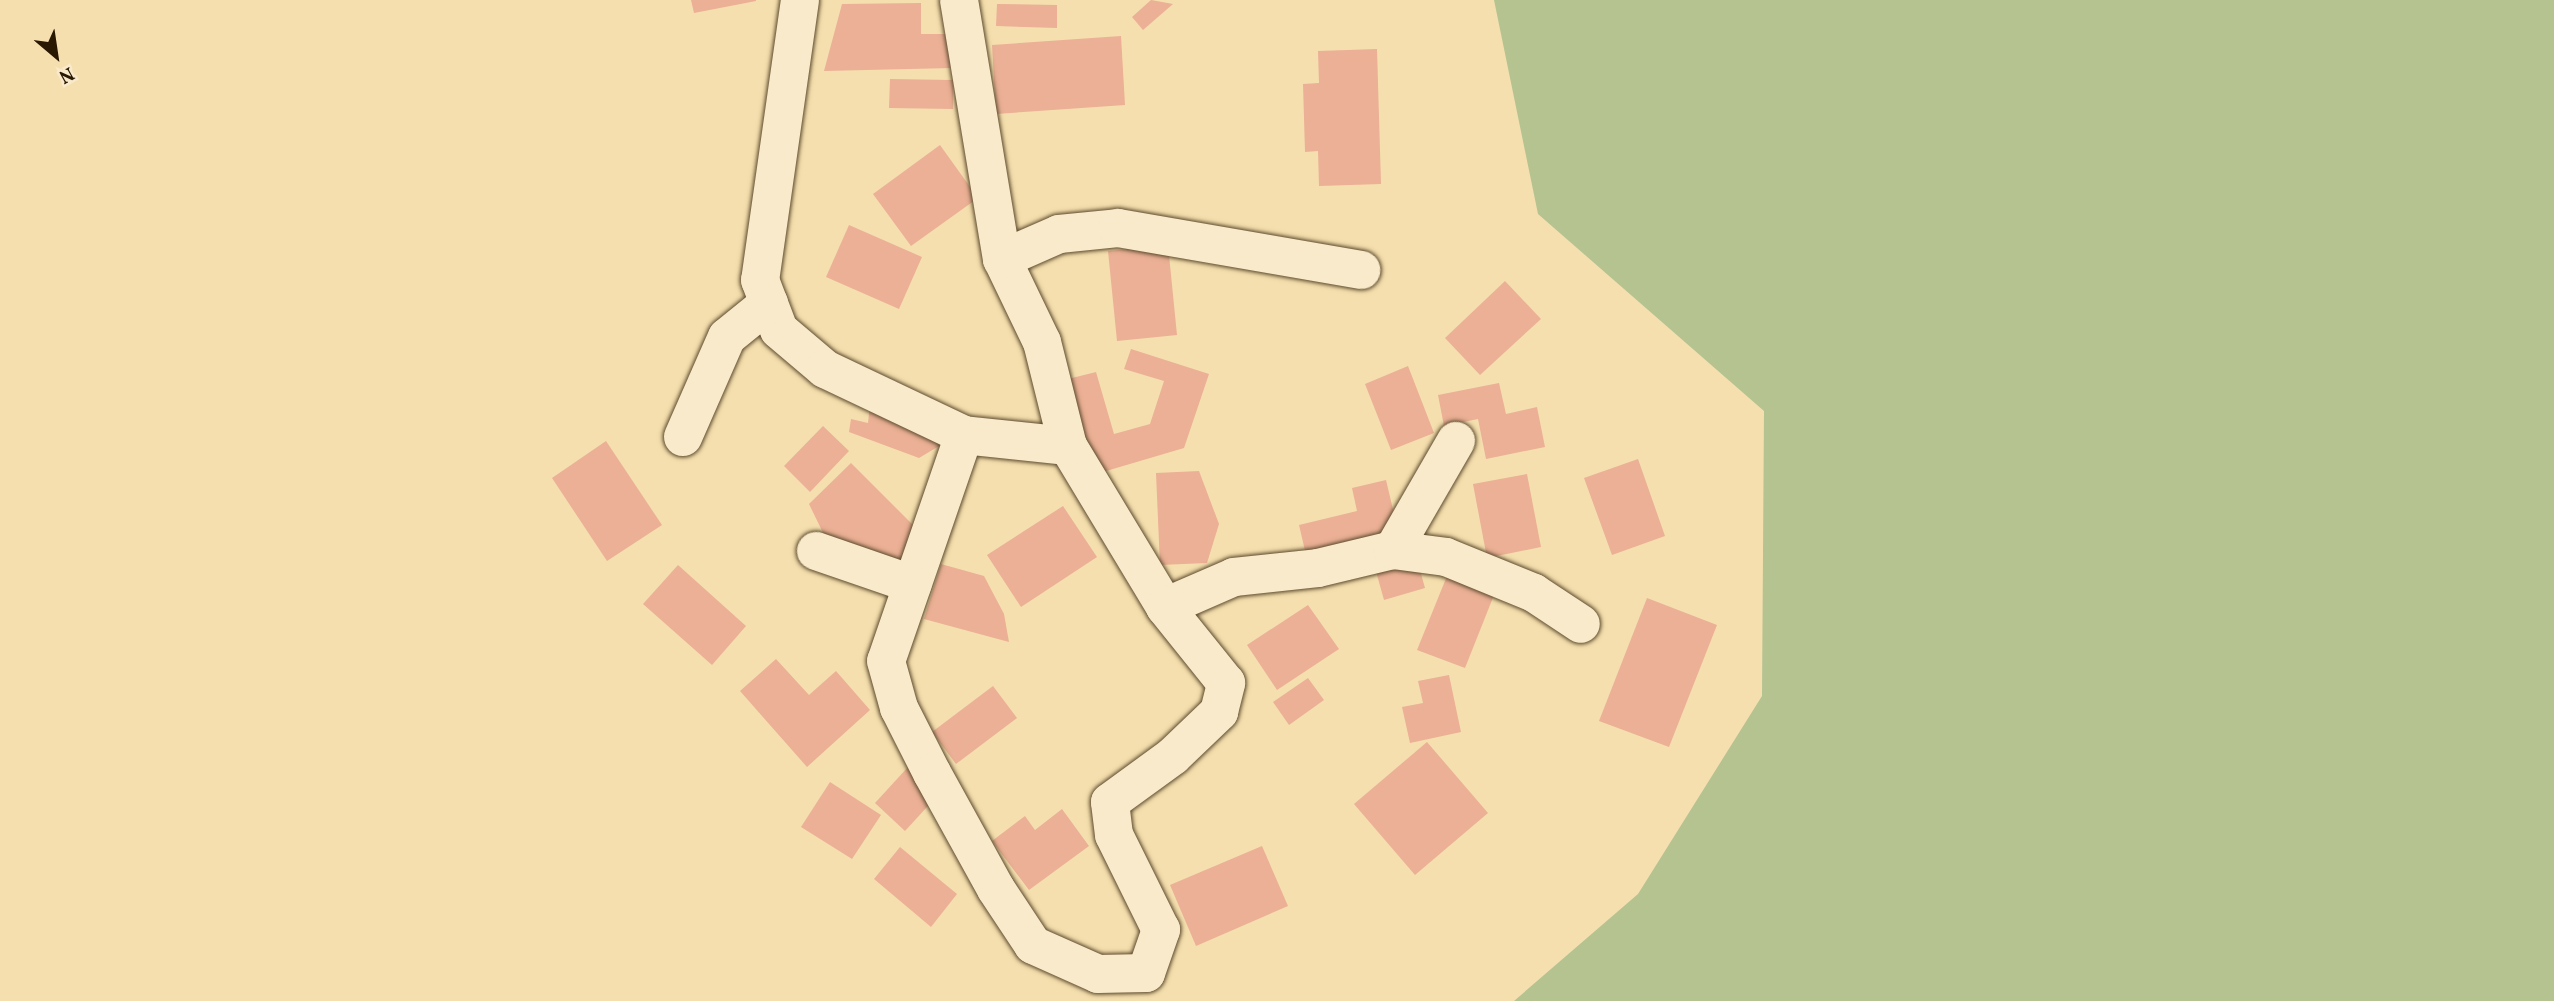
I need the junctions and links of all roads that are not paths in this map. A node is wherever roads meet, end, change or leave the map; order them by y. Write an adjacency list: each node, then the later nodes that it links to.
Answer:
1 (800, 0): 5 (street)
2 (959, 0): 3 (street)
3 (1002, 259): 4 (street); 9 (street)
4 (1361, 270)
5 (769, 303): 6 (street); 7 (street)
6 (964, 435): 9 (street); 12 (street)
7 (683, 437)
8 (1456, 441): 10 (street)
9 (1068, 446): 13 (street)
10 (1393, 550): 13 (street); 14 (street)
11 (816, 551): 12 (street)
12 (912, 584): 13 (street)
13 (1165, 607)
14 (1581, 624)

